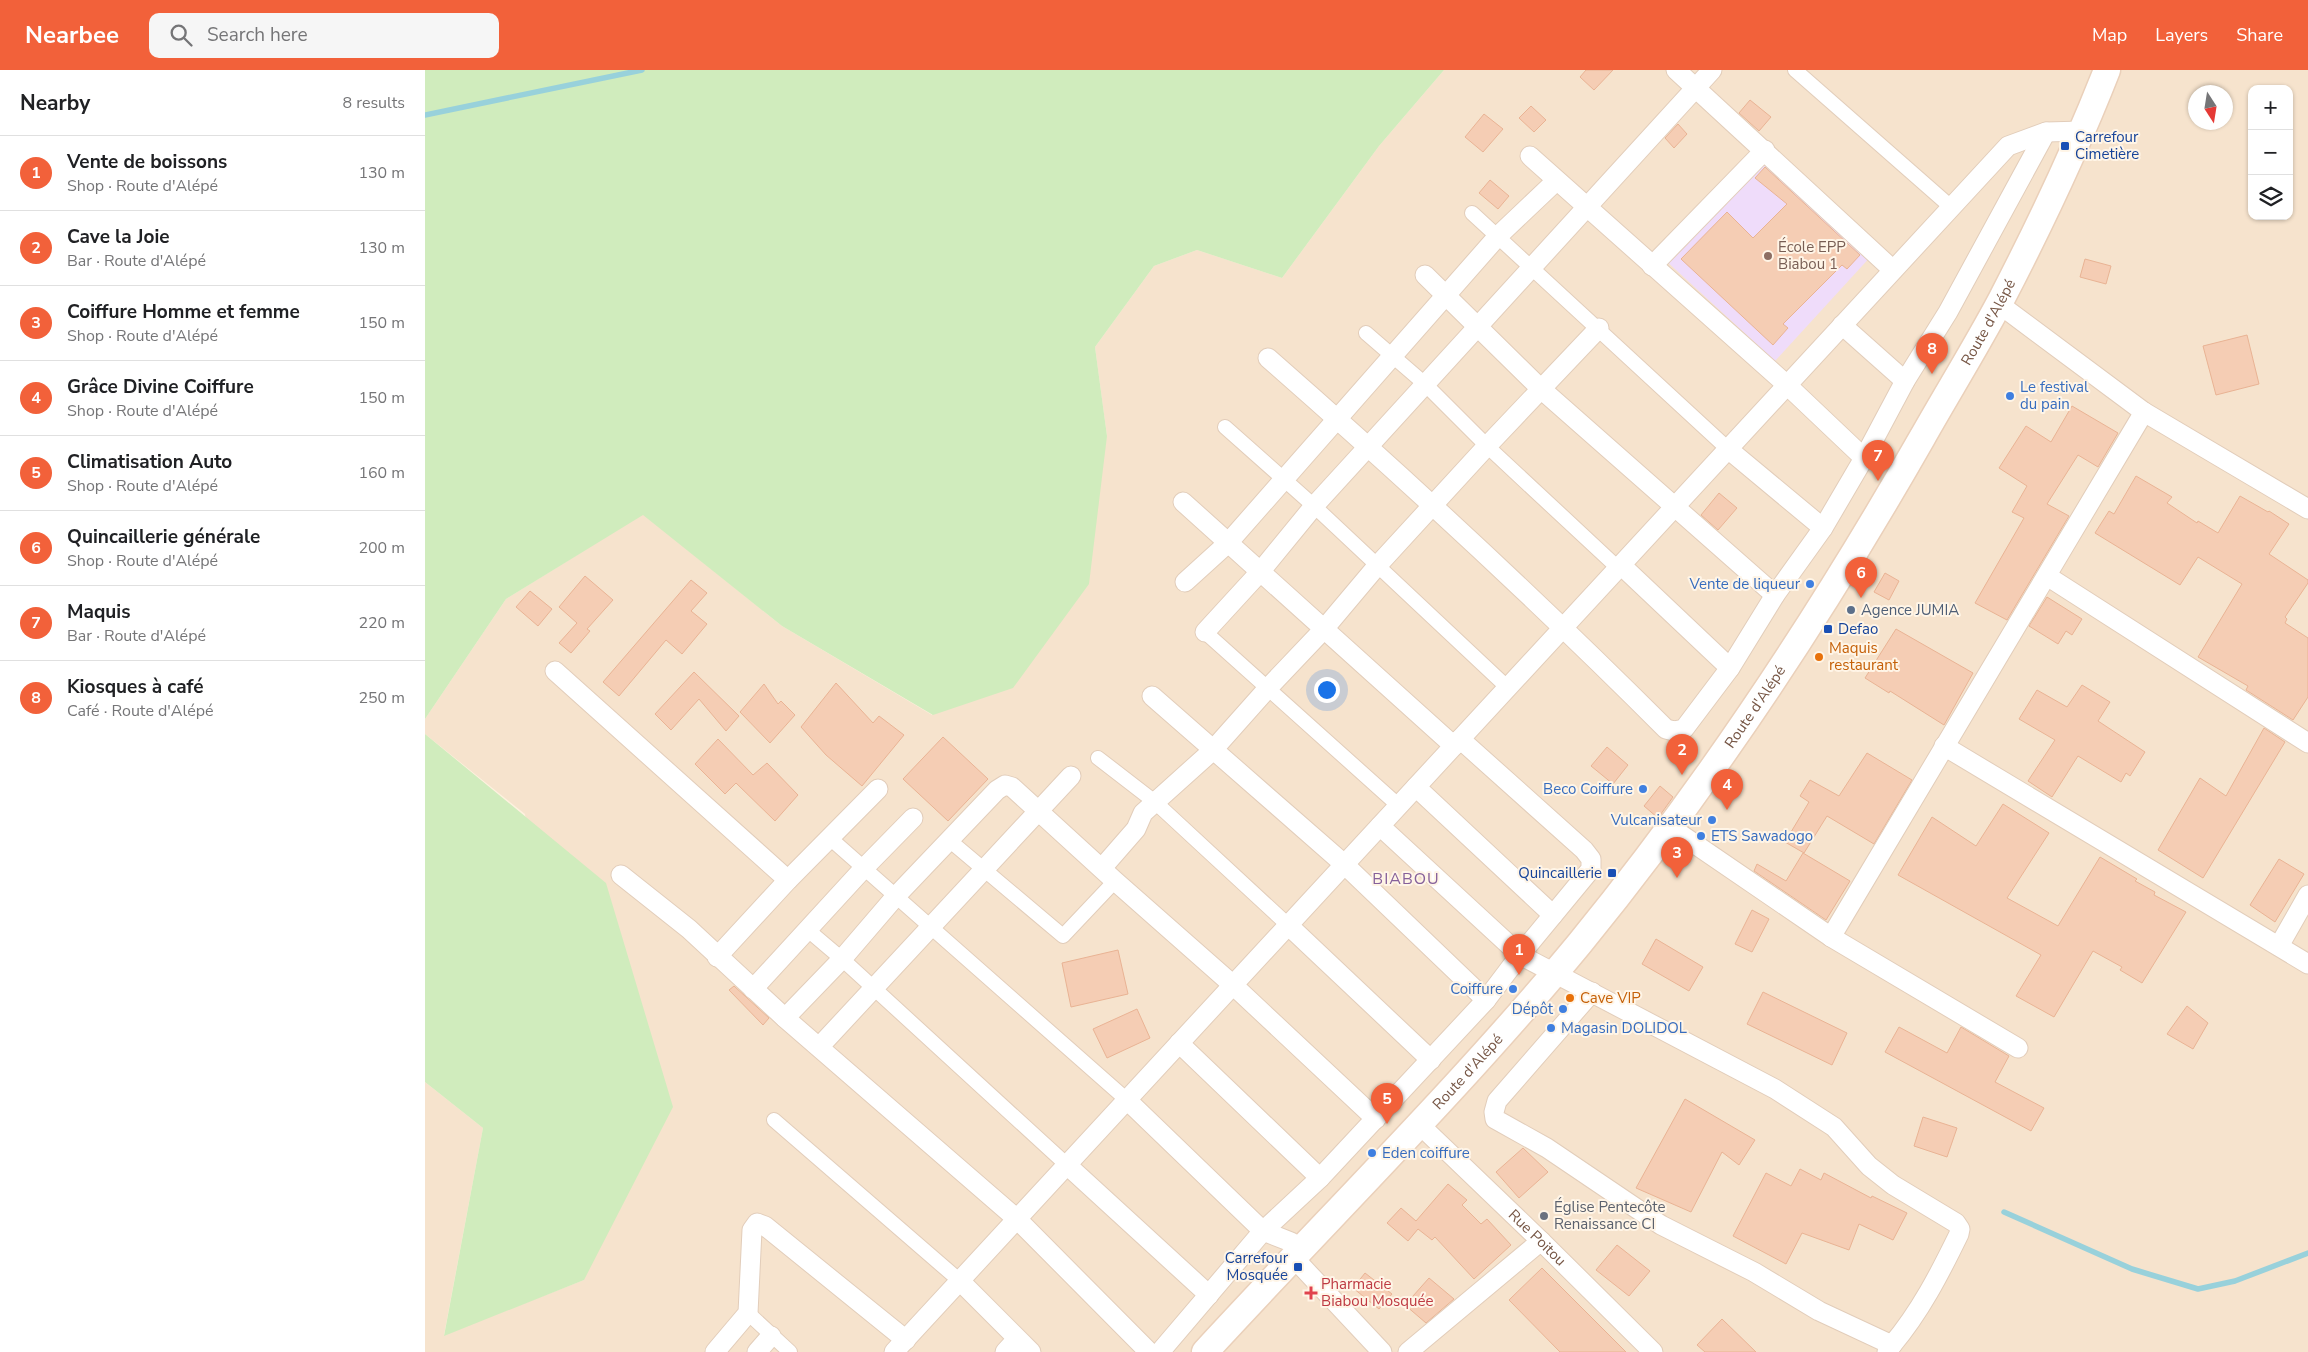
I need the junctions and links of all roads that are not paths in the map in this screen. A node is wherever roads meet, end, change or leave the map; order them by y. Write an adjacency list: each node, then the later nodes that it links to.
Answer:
1 (1676, 70): 5 (street)
2 (1712, 70): 5 (street)
3 (1795, 70): 11 (street)
4 (2107, 70): 6 (main road, Route d'Alépé)
5 (1695, 88): 8 (street); 12 (street)
6 (2083, 131): 7 (street); 20 (main road, Route d'Alépé)
7 (2046, 132): 11 (street); 27 (street)
8 (1765, 150): 15 (street); 17 (street)
9 (1530, 156): 10 (street)
10 (1556, 181): 12 (street); 14 (street)
11 (1951, 207): 17 (street)
12 (1587, 209): 15 (street); 16 (street)
13 (1472, 213): 14 (street)
14 (1498, 236): 16 (street); 19 (street)
15 (1652, 266): 29 (street)
16 (1533, 267): 21 (street); 23 (street)
17 (1893, 270): 22 (street)
18 (1425, 275): 19 (street)
19 (1446, 296): 21 (street); 25 (street)
20 (1999, 304): 31 (street); 73 (main road, Route d'Alépé)
21 (1476, 326): 28 (street); 30 (street)
22 (1842, 326): 27 (street); 29 (street)
23 (1599, 328): 30 (street); 36 (street)
24 (1366, 333): 25 (street)
25 (1393, 356): 28 (street); 32 (street)
26 (1268, 358): 32 (street)
27 (1905, 381): 37 (street)
28 (1425, 384): 34 (street); 35 (street)
29 (1787, 385): 36 (street); 37 (street)
30 (1540, 388): 35 (street); 42 (street)
31 (2144, 412): 43 (street); 49 (street)
32 (1336, 418): 34 (street); 38 (street)
33 (1225, 427): 38 (street)
34 (1369, 446): 40 (street); 41 (street)
35 (1487, 446): 41 (street); 47 (street)
36 (1729, 449): 42 (street); 44 (street)
37 (1863, 458): 44 (street)
38 (1283, 479): 40 (street); 45 (street)
39 (1183, 502): 45 (street)
40 (1313, 506): 46 (street); 48 (street)
41 (1432, 507): 46 (street); 52 (street)
42 (1675, 507): 47 (street); 51 (street)
43 (2308, 509)
44 (1823, 528): 51 (street)
45 (1228, 543): 48 (street); 50 (street)
46 (1377, 566): 53 (street); 58 (street)
47 (1619, 566): 52 (street); 55 (street)
48 (1260, 572): 53 (street); 54 (street)
49 (2047, 576): 61 (street); 62 (street)
50 (1185, 582)
51 (1775, 595): 55 (street)
52 (1564, 627): 55 (street); 58 (street)
53 (1324, 629): 57 (street); 60 (street)
54 (1205, 632): 57 (street)
55 (1730, 668)
56 (555, 670): 81 (street)
57 (1268, 688): 63 (street); 69 (street)
58 (1508, 688): 60 (street)
59 (1152, 696): 63 (street)
60 (1457, 743): 66 (street); 84 (street)
61 (2308, 743)
62 (1944, 746): 88 (street); 89 (street)
63 (1212, 750): 68 (street); 76 (street)
64 (1098, 758): 68 (street)
65 (1071, 776): 70 (street)
66 (1416, 787): 69 (street); 84 (street)
67 (879, 789): 74 (street)
68 (1155, 802): 80 (street); 85 (street)
69 (1399, 806): 72 (street)
70 (1037, 810): 75 (street); 78 (street); 80 (street)
71 (913, 818): 77 (street)
72 (1380, 826): 76 (street); 90 (street)
73 (1670, 827): 88 (street); 94 (main road, Route d'Alépé)
74 (831, 839): 77 (street); 81 (street)
75 (949, 840): 78 (street); 83 (street)
76 (1344, 864): 85 (street); 99 (street)
77 (864, 868): 83 (street); 87 (street)
78 (983, 868): 80 (street); 86 (street)
79 (621, 875): 91 (street)
80 (1109, 875): 95 (street)
81 (788, 880): 91 (street)
82 (2308, 895): 89 (street)
83 (896, 896): 86 (street); 92 (street)
84 (1553, 915): 90 (street)
85 (1288, 925): 95 (street); 104 (street)
86 (929, 927): 96 (street); 105 (street)
87 (809, 931): 92 (street); 97 (street)
88 (1831, 937): 103 (street)
89 (2279, 946): 93 (street)
90 (1520, 955): 94 (street); 99 (street)
91 (717, 957): 97 (street)
92 (842, 959): 96 (street); 100 (street)
93 (2308, 964)
94 (1555, 972): 98 (street); 108 (main road, Route d'Alépé)
95 (1233, 984): 101 (street); 106 (street)
96 (873, 988): 102 (street); 109 (street)
97 (753, 989): 100 (street)
98 (1592, 992): 121 (street); 121 (street)
99 (1486, 1000): 104 (street)
100 (785, 1018): 102 (street)
101 (1179, 1043): 105 (street); 110 (street)
102 (819, 1046): 111 (street)
103 (2018, 1048)
104 (1431, 1060): 106 (street)
105 (1127, 1100): 109 (street); 112 (street)
106 (1376, 1119): 110 (street)
107 (774, 1120): 115 (street)
108 (1419, 1124): 113 (street, Rue Poitou); 114 (main road, Route d'Alépé)
109 (1067, 1165): 111 (street); 116 (street)
110 (1319, 1178): 112 (street)
111 (1017, 1219): 115 (street); 126 (street)
112 (1263, 1231): 114 (street); 116 (street)
113 (1541, 1241): 130 (street); 131 (street, Rue Poitou)
114 (1297, 1253): 128 (main road, Route d'Alépé); 129 (street)
115 (960, 1280): 119 (street); 120 (street)
116 (1209, 1296): 127 (street)
117 (747, 1313): 118 (street); 120 (street); 122 (street)
118 (771, 1336): 123 (street); 124 (street)
119 (1011, 1345): 125 (street)
120 (900, 1346)
121 (1889, 1349)
122 (715, 1352)
123 (757, 1352)
124 (790, 1352)
125 (1031, 1352)
126 (1149, 1352)
127 (1160, 1352)
128 (1205, 1352)
129 (1381, 1352)
130 (1408, 1352)
131 (1653, 1352)

